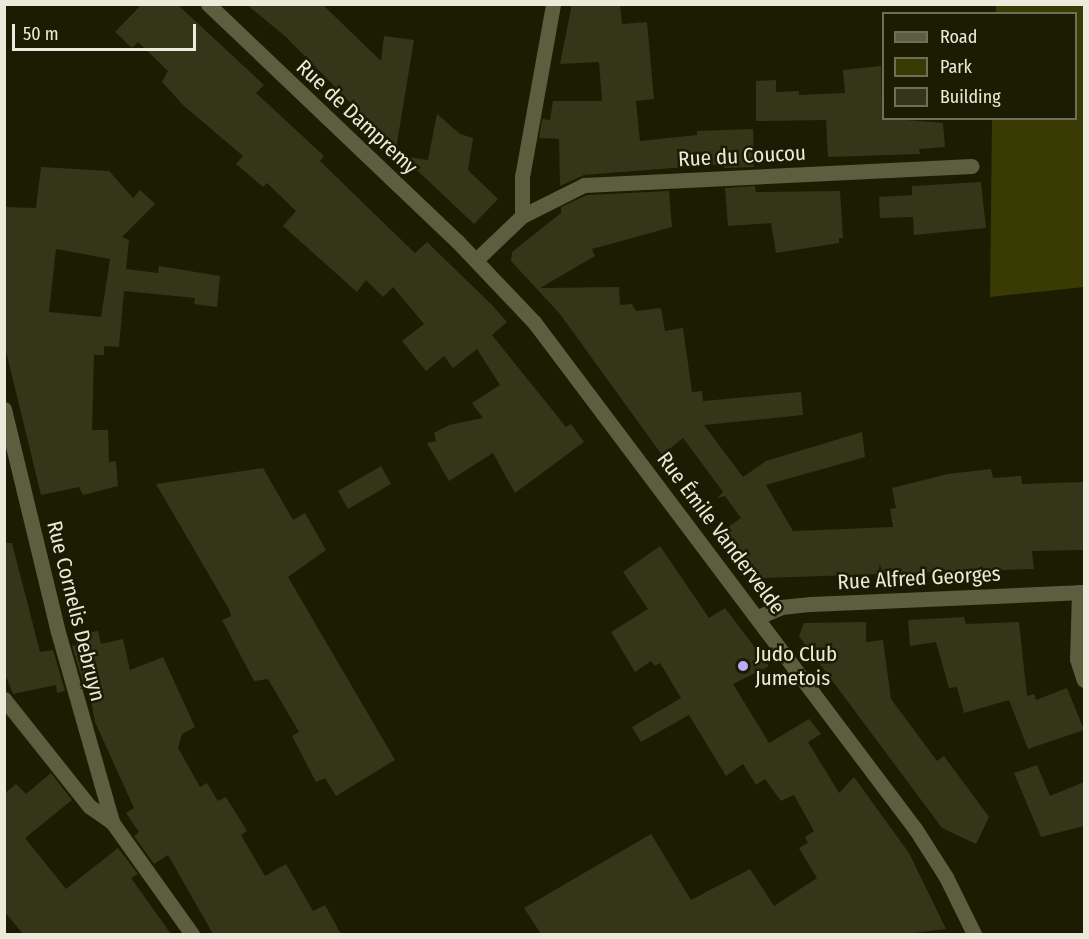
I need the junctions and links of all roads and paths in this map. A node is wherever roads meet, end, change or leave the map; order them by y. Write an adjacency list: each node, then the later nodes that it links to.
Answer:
1 (208, 4): 5 (street, Rue de Dampremy)
2 (554, 4): 4 (street)
3 (972, 166): 4 (street, Rue du Coucou)
4 (522, 216): 5 (street, Rue du Coucou)
5 (476, 260): 8 (street, Rue Émile Vandervelde)
6 (4, 409): 11 (street, Rue Cornelis Debruyn)
7 (1082, 592): 8 (street, Rue Alfred Georges); 9 (street)
8 (758, 617): 13 (street, Rue Émile Vandervelde)
9 (1084, 680)
10 (4, 699): 11 (street, Rue Cornelis Debruyn)
11 (112, 822): 12 (street, Rue Cornelis Debruyn)
12 (192, 934)
13 (974, 934)

